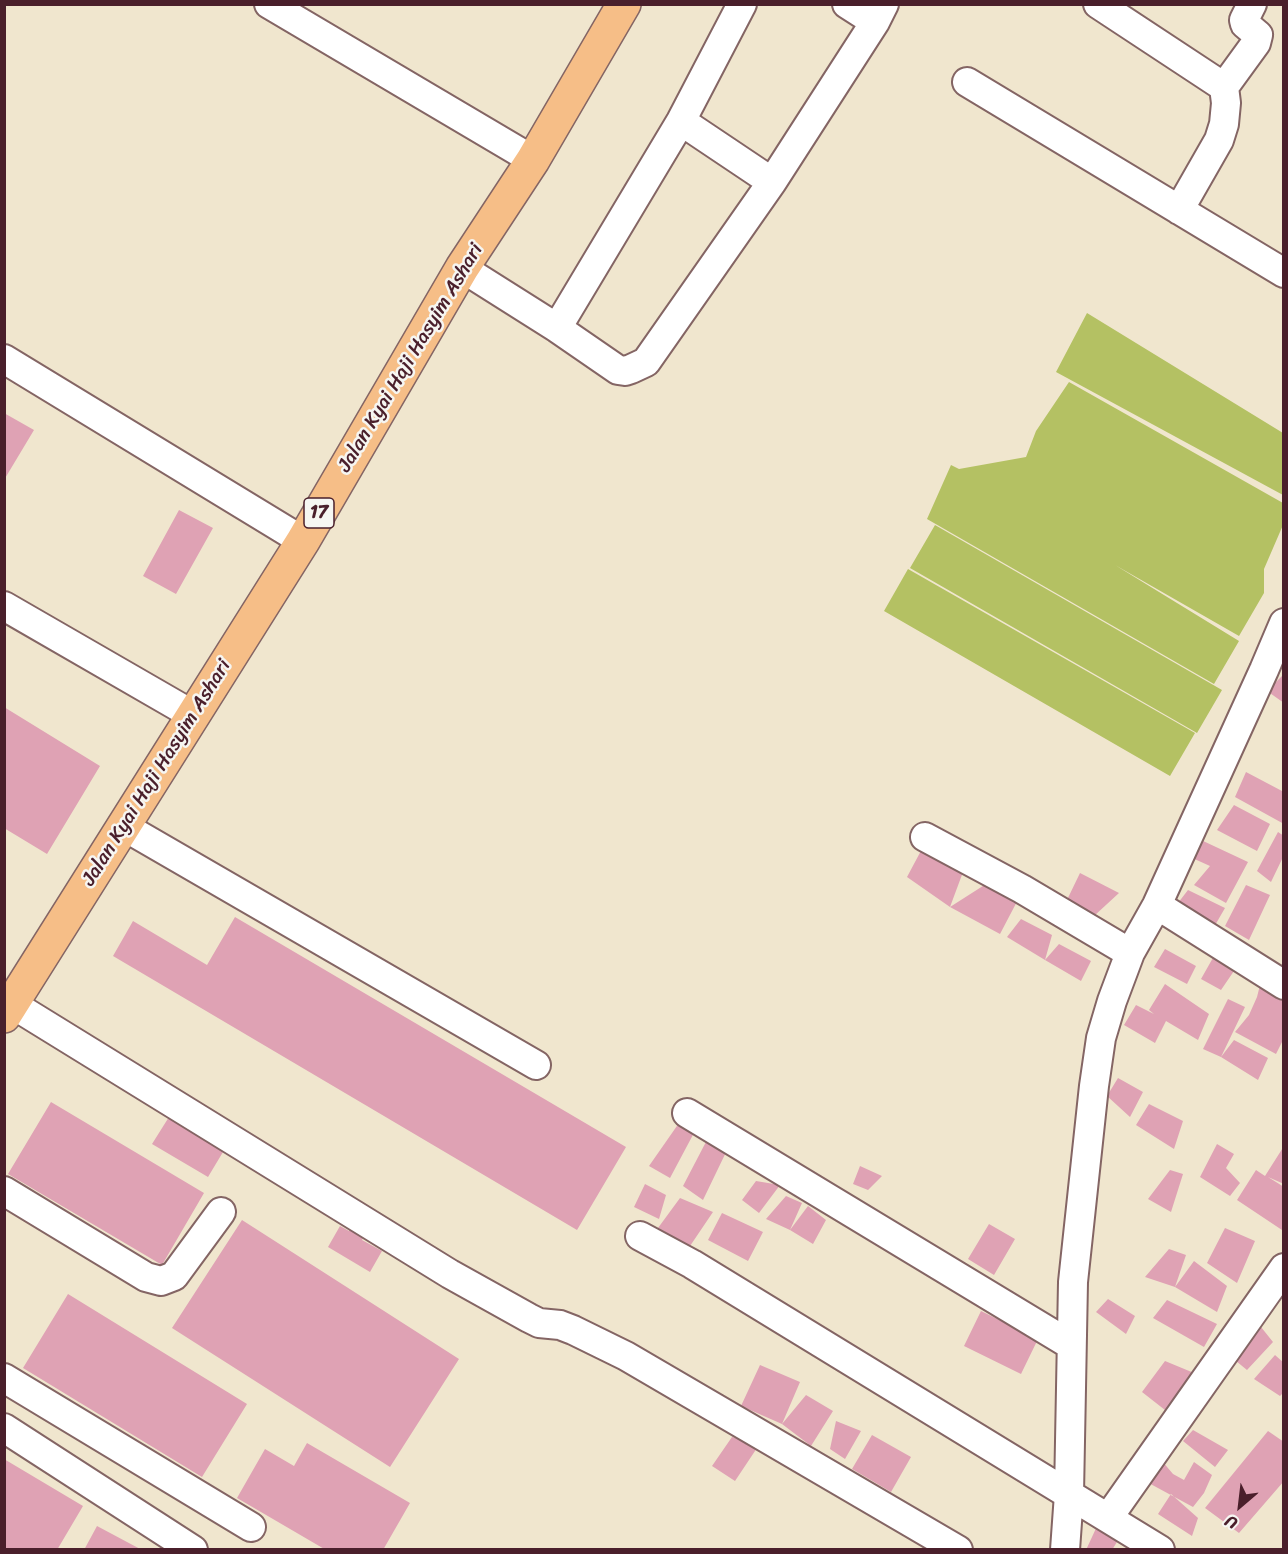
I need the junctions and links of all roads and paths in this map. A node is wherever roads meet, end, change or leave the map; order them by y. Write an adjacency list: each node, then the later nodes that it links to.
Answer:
1 (269, 4): 11 (street)
2 (624, 4): 11 (highway, Jalan Kyai Haji Hasyim Ashari / 17)
3 (742, 4): 10 (street)
4 (847, 4): 7 (street)
5 (1098, 4): 9 (street)
6 (1252, 4): 9 (street)
7 (880, 13): 12 (street)
8 (967, 82): 13 (street)
9 (1224, 87): 13 (street)
10 (681, 121): 12 (street); 16 (street)
11 (533, 160): 14 (highway, Jalan Kyai Haji Hasyim Ashari / 17)
12 (772, 182): 16 (street)
13 (1179, 210): 15 (street)
14 (462, 268): 16 (street); 18 (highway, Jalan Kyai Haji Hasyim Ashari / 17)
15 (1284, 273)
16 (557, 328)
17 (4, 359): 18 (street)
18 (303, 541): 21 (highway, Jalan Kyai Haji Hasyim Ashari / 17)
19 (4, 606): 21 (street)
20 (1284, 623): 24 (street)
21 (193, 715): 22 (highway, Jalan Kyai Haji Hasyim Ashari / 17)
22 (123, 826): 27 (highway, Jalan Kyai Haji Hasyim Ashari / 17); 28 (street)
23 (925, 837): 25 (street)
24 (1157, 905): 25 (street); 26 (street)
25 (1130, 953): 34 (street)
26 (1284, 985)
27 (8, 1010): 41 (street)
28 (536, 1065)
29 (687, 1113): 34 (street)
30 (4, 1191): 31 (street)
31 (221, 1212)
32 (640, 1236): 37 (street)
33 (1284, 1268): 38 (street)
34 (1071, 1345): 37 (street)
35 (4, 1378): 39 (street)
36 (4, 1428): 40 (street)
37 (1069, 1494): 38 (street); 42 (street)
38 (1108, 1518): 43 (street)
39 (251, 1527)
40 (193, 1550)
41 (958, 1550)
42 (1065, 1550)
43 (1160, 1550)

